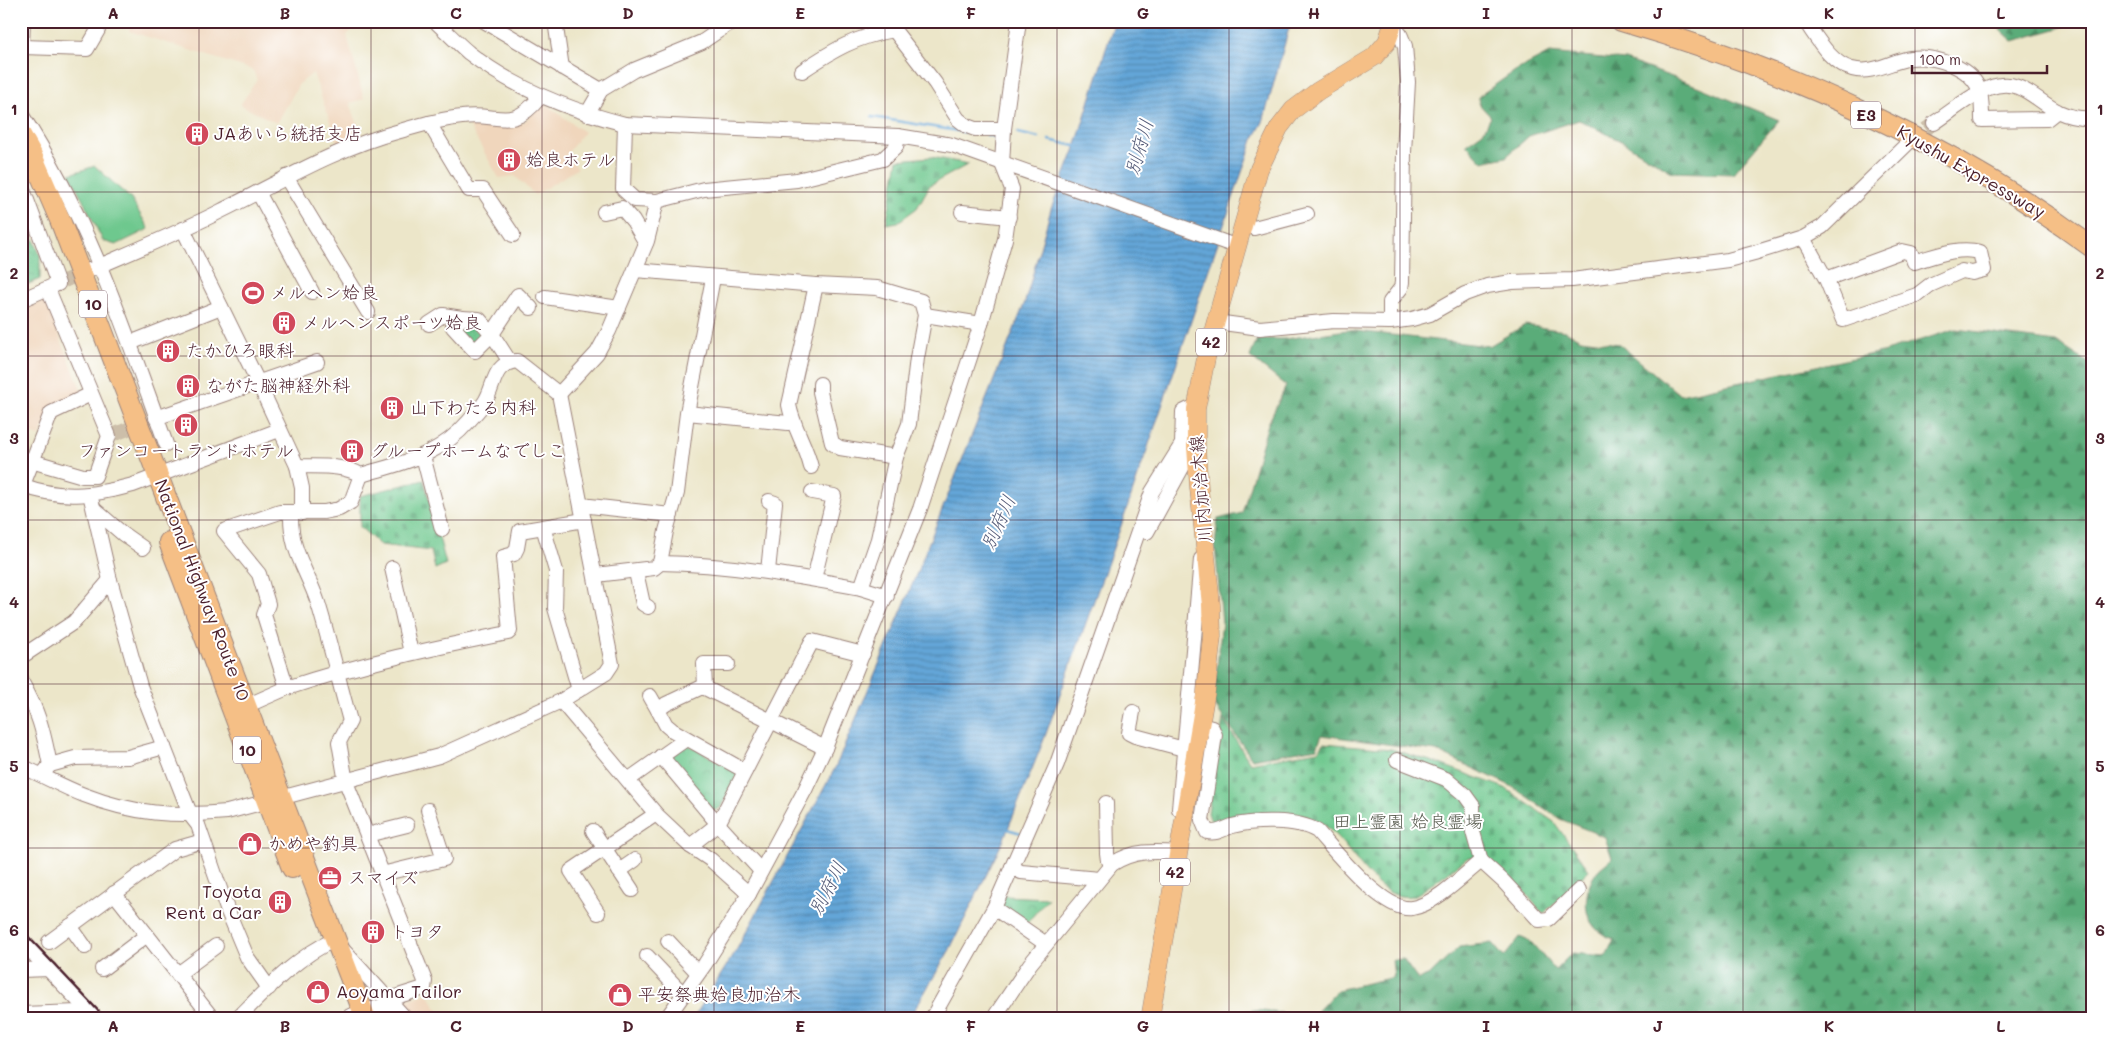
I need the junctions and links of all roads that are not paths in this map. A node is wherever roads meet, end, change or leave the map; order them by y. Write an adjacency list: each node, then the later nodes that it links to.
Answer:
1 (23, 21): 13 (street)
2 (97, 21): 13 (street)
3 (436, 21): 18 (street)
4 (484, 21): 14 (street)
5 (555, 21): 14 (street)
6 (733, 21): 16 (street)
7 (1019, 21): 26 (street)
8 (1621, 21): 47 (highway, Kyushu Expressway / E3)
9 (1666, 21): 42 (highway, Kyushu Expressway / E3)
10 (1805, 21): 17 (street)
11 (1393, 24): 40 (main road, 川内加治木線 / 42); 64 (street)
12 (893, 26): 15 (street); 26 (street)
13 (22, 47)
14 (562, 68): 16 (street)
15 (802, 70)
16 (601, 90): 21 (street)
17 (1980, 92): 19 (street); 19 (street); 24 (street)
18 (540, 97): 21 (street); 23 (street)
19 (2057, 111): 22 (street)
20 (21, 114): 48 (street)
21 (586, 114): 25 (street)
22 (2093, 118)
23 (429, 123): 32 (street); 43 (street)
24 (1934, 123)
25 (625, 124): 28 (street); 35 (street)
26 (1004, 129): 31 (street)
27 (21, 135): 88 (highway, National Highway Route 10 / 10)
28 (898, 136): 31 (street); 35 (street)
29 (1907, 144): 44 (street)
30 (21, 159): 88 (highway, National Highway Route 10 / 10)
31 (1002, 164): 39 (street); 46 (street)
32 (286, 177): 34 (street); 60 (street)
33 (21, 184): 52 (street)
34 (258, 192): 41 (street); 54 (street)
35 (657, 200): 45 (street)
36 (604, 212): 45 (street)
37 (962, 212): 39 (street)
38 (1307, 214): 40 (street)
39 (1009, 217): 66 (street)
40 (1244, 224): 46 (main road, 川内加治木線 / 42)
41 (183, 229): 48 (street); 57 (street)
42 (2093, 231)
43 (513, 235)
44 (1803, 238): 51 (street); 64 (street)
45 (646, 244): 49 (street)
46 (1233, 246): 63 (main road, 川内加治木線 / 42)
47 (2093, 248)
48 (95, 268): 68 (street)
49 (634, 270): 50 (street); 59 (street)
50 (713, 278): 53 (street); 76 (street)
51 (1826, 280): 51 (street)
52 (56, 285): 56 (street); 73 (street)
53 (816, 285): 61 (street); 78 (street)
54 (312, 292)
55 (545, 297): 59 (street)
56 (21, 300)
57 (221, 307): 68 (street); 71 (street)
58 (531, 308): 67 (street)
59 (619, 308): 74 (street)
60 (368, 312)
61 (925, 315): 66 (street); 83 (street)
62 (462, 318): 65 (street); 67 (street); 67 (street)
63 (1216, 322): 64 (street); 75 (main road, 川内加治木線 / 42)
64 (1390, 322)
65 (429, 324)
66 (981, 324): 111 (street)
67 (492, 334): 70 (street)
68 (130, 343): 77 (street)
69 (317, 362): 71 (street)
70 (510, 362): 74 (street); 82 (street)
71 (258, 382): 77 (street); 79 (street)
72 (820, 384): 83 (street)
73 (91, 394): 84 (street); 84 (street)
74 (559, 394): 93 (street)
75 (1196, 409): 81 (street); 101 (main road, 川内加治木線 / 42)
76 (687, 413): 78 (street); 96 (street)
77 (156, 418): 80 (street)
78 (792, 422): 86 (street)
79 (279, 430): 85 (street); 88 (street)
80 (166, 444)
81 (1182, 444): 109 (street); 157 (street)
82 (423, 456): 87 (street); 99 (street)
83 (896, 457): 110 (street)
84 (27, 460): 89 (street)
85 (297, 466): 87 (street); 95 (street)
86 (811, 467)
87 (361, 474): 95 (street)
88 (153, 478): 91 (street); 124 (highway, National Highway Route 10 / 10); 140 (highway, National Highway Route 10 / 10)
89 (22, 485): 91 (street)
90 (812, 492): 107 (street)
91 (90, 494): 94 (street)
92 (769, 501): 104 (street)
93 (581, 505): 96 (street); 97 (street)
94 (94, 509): 100 (street); 108 (street)
95 (296, 513): 117 (street); 119 (street)
96 (671, 515): 102 (street)
97 (584, 520): 98 (street); 106 (street)
98 (543, 527): 113 (street); 121 (street)
99 (442, 529)
100 (143, 548)
101 (1207, 552): 128 (main road, 川内加治木線 / 42); 132 (street)
102 (660, 563): 104 (street); 105 (street)
103 (392, 568): 113 (street)
104 (768, 571): 107 (street)
105 (636, 572): 106 (street); 112 (street)
106 (596, 575): 121 (street)
107 (814, 579): 110 (street)
108 (110, 580): 115 (street); 130 (street)
109 (1126, 582)
110 (861, 588): 111 (street)
111 (886, 596): 114 (street)
112 (648, 607)
113 (411, 653): 117 (street)
114 (863, 654): 127 (street); 131 (street)
115 (21, 657)
116 (728, 664): 120 (street)
117 (336, 672): 119 (street); 139 (street)
118 (21, 680): 136 (street)
119 (287, 688): 124 (street)
120 (706, 688): 125 (street); 127 (street)
121 (579, 690): 123 (street)
122 (650, 696): 125 (street)
123 (561, 701): 138 (street); 139 (street)
124 (246, 706): 140 (highway, National Highway Route 10 / 10)
125 (658, 710): 129 (street)
126 (1133, 712): 132 (street)
127 (772, 720): 131 (street); 137 (street)
128 (1200, 725): 145 (main road, 川内加治木線 / 42); 156 (street)
129 (686, 739): 133 (street); 137 (street)
130 (164, 747): 136 (street); 144 (street)
131 (825, 748): 159 (street)
132 (1184, 749): 145 (street)
133 (661, 756): 138 (street); 146 (street)
134 (1397, 760): 156 (street)
135 (21, 766): 136 (street)
136 (46, 770): 144 (street)
137 (745, 770): 146 (street)
138 (628, 780): 143 (street)
139 (346, 782): 140 (street); 149 (street)
140 (274, 800): 144 (street); 173 (highway, National Highway Route 10 / 10)
141 (1106, 804): 154 (street)
142 (428, 810): 160 (street)
143 (656, 814): 151 (street); 152 (street)
144 (192, 816): 150 (street)
145 (1184, 821): 153 (main road, 川内加治木線 / 42)
146 (718, 824): 151 (street); 159 (street)
147 (407, 825): 149 (street)
148 (593, 831): 152 (street)
149 (367, 835): 160 (street)
150 (203, 841): 164 (street); 183 (street)
151 (690, 846): 165 (street)
152 (604, 849): 158 (street); 167 (street)
153 (1178, 852): 154 (street); 195 (main road, 川内加治木線 / 42)
154 (1109, 853): 161 (street)
155 (635, 860): 158 (street)
156 (1481, 861): 163 (street)
157 (1012, 867): 161 (street); 166 (street)
158 (619, 871): 162 (street)
159 (761, 871): 165 (street)
160 (382, 874): 185 (street)
161 (1099, 879): 174 (street)
162 (632, 890)
163 (1579, 890)
164 (114, 893): 168 (street); 169 (street)
165 (749, 894): 181 (street)
166 (994, 908): 174 (street); 193 (street)
167 (598, 913)
168 (70, 926): 172 (street); 176 (street)
169 (147, 935): 179 (street); 182 (street)
170 (21, 941): 178 (street)
171 (668, 941): 181 (street)
172 (49, 942)
173 (328, 943): 183 (street); 185 (street); 188 (highway, National Highway Route 10 / 10)
174 (1046, 944): 194 (street)
175 (216, 946): 182 (street)
176 (85, 947)
177 (647, 956): 184 (street)
178 (50, 969): 180 (street); 187 (street)
179 (102, 969)
180 (21, 970)
181 (698, 973): 184 (street)
182 (178, 974): 189 (street)
183 (269, 988): 190 (street)
184 (683, 994): 192 (street)
185 (390, 1001): 188 (street); 191 (street)
186 (21, 1014): 187 (street)
187 (92, 1014)
188 (357, 1016)
189 (213, 1019)
190 (237, 1019)
191 (406, 1019)
192 (666, 1019)
193 (932, 1019)
194 (992, 1019)
195 (1150, 1019)

